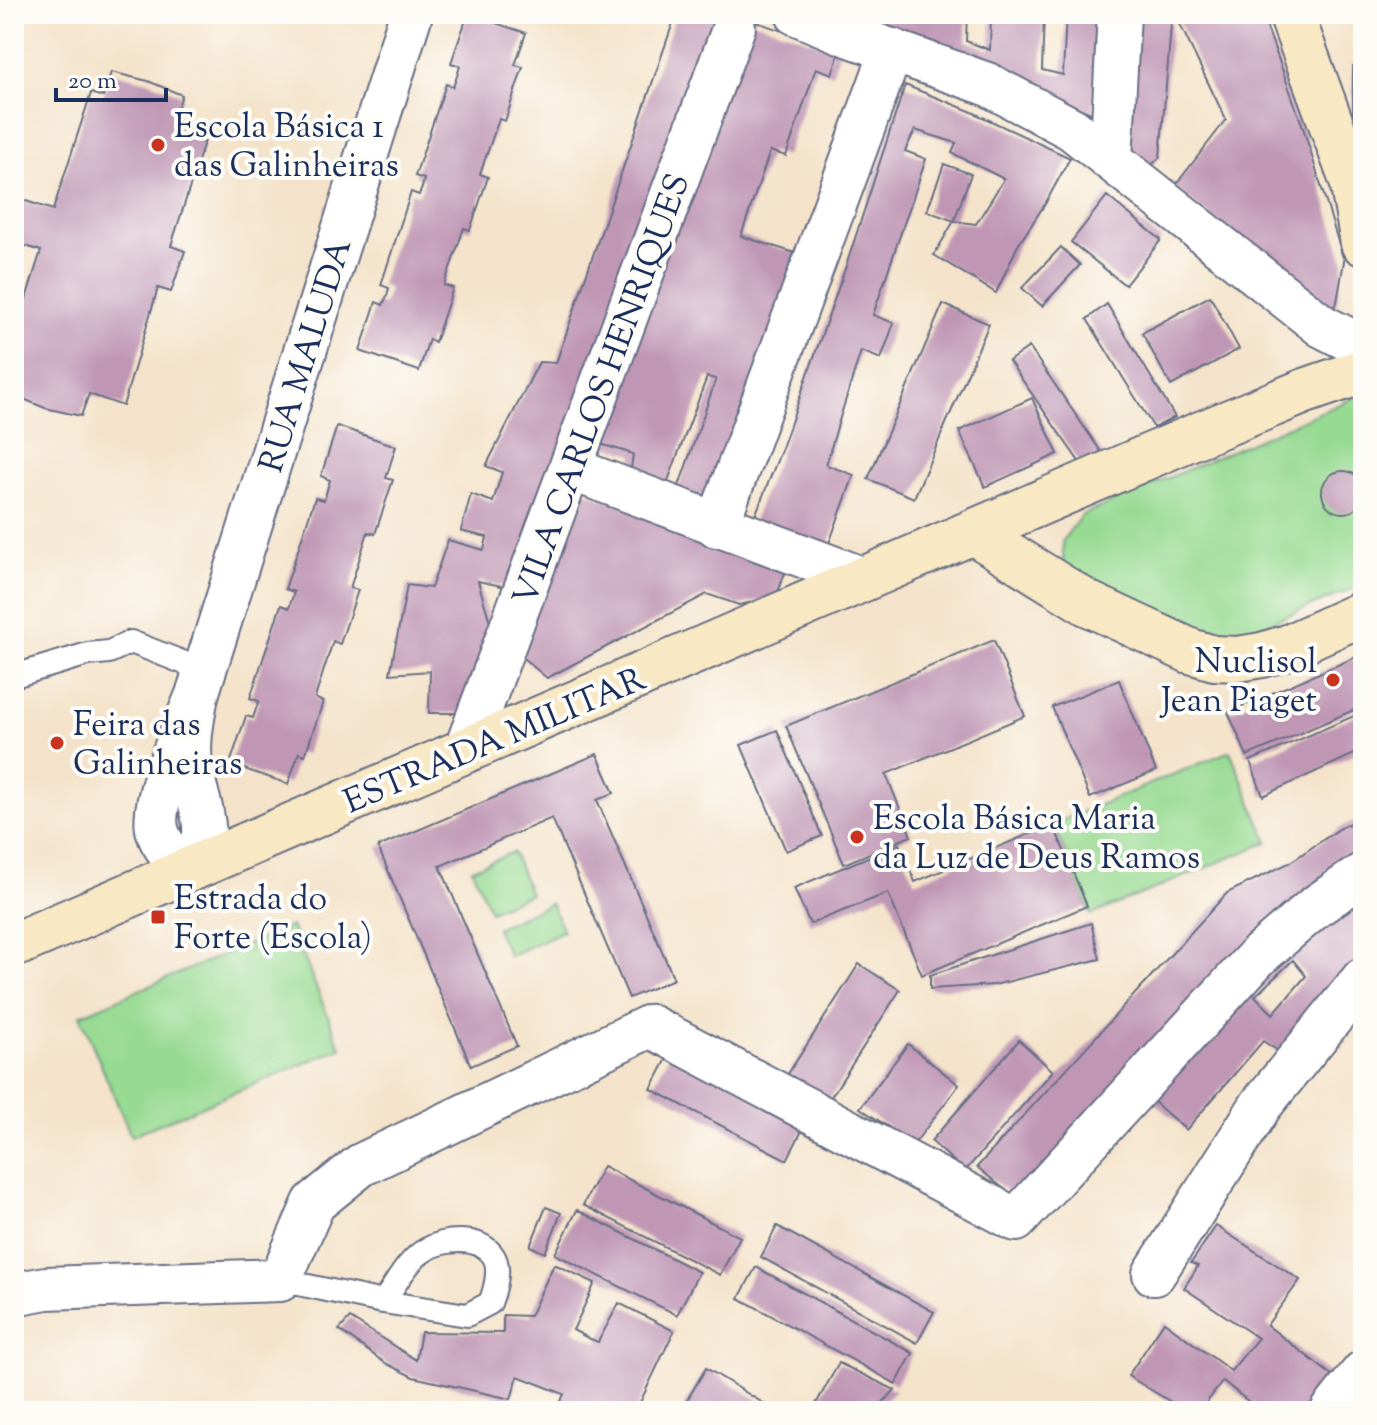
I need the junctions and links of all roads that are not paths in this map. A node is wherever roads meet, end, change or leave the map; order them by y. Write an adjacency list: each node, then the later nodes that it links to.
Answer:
1 (411, 14): 17 (street, RUA MALUDA)
2 (797, 14): 6 (street)
3 (1119, 14): 7 (street)
4 (1291, 14): 8 (street)
5 (734, 27): 11 (street, VILA CARLOS HENRIQUES)
6 (892, 50): 7 (street); 12 (street)
7 (1111, 159): 9 (street)
8 (1363, 243)
9 (1363, 347)
10 (1363, 371): 13 (street, ESTRADA MILITAR)
11 (571, 469): 12 (street); 18 (street, VILA CARLOS HENRIQUES)
12 (717, 526): 14 (street)
13 (973, 532): 14 (street, ESTRADA MILITAR); 15 (street)
14 (864, 579): 18 (street, ESTRADA MILITAR)
15 (1363, 613)
16 (14, 676): 17 (lane)
17 (201, 683): 19 (street, RUA MALUDA)
18 (465, 751): 19 (street, ESTRADA MILITAR)
19 (195, 868): 21 (street, ESTRADA MILITAR)
20 (1363, 874): 24 (street)
21 (14, 945)
22 (1363, 979): 23 (street)
23 (1154, 1274)
24 (280, 1280): 25 (street); 26 (lane)
25 (14, 1294)
26 (383, 1302): 26 (lane)
27 (1363, 1372): 28 (street)
28 (1332, 1411)

